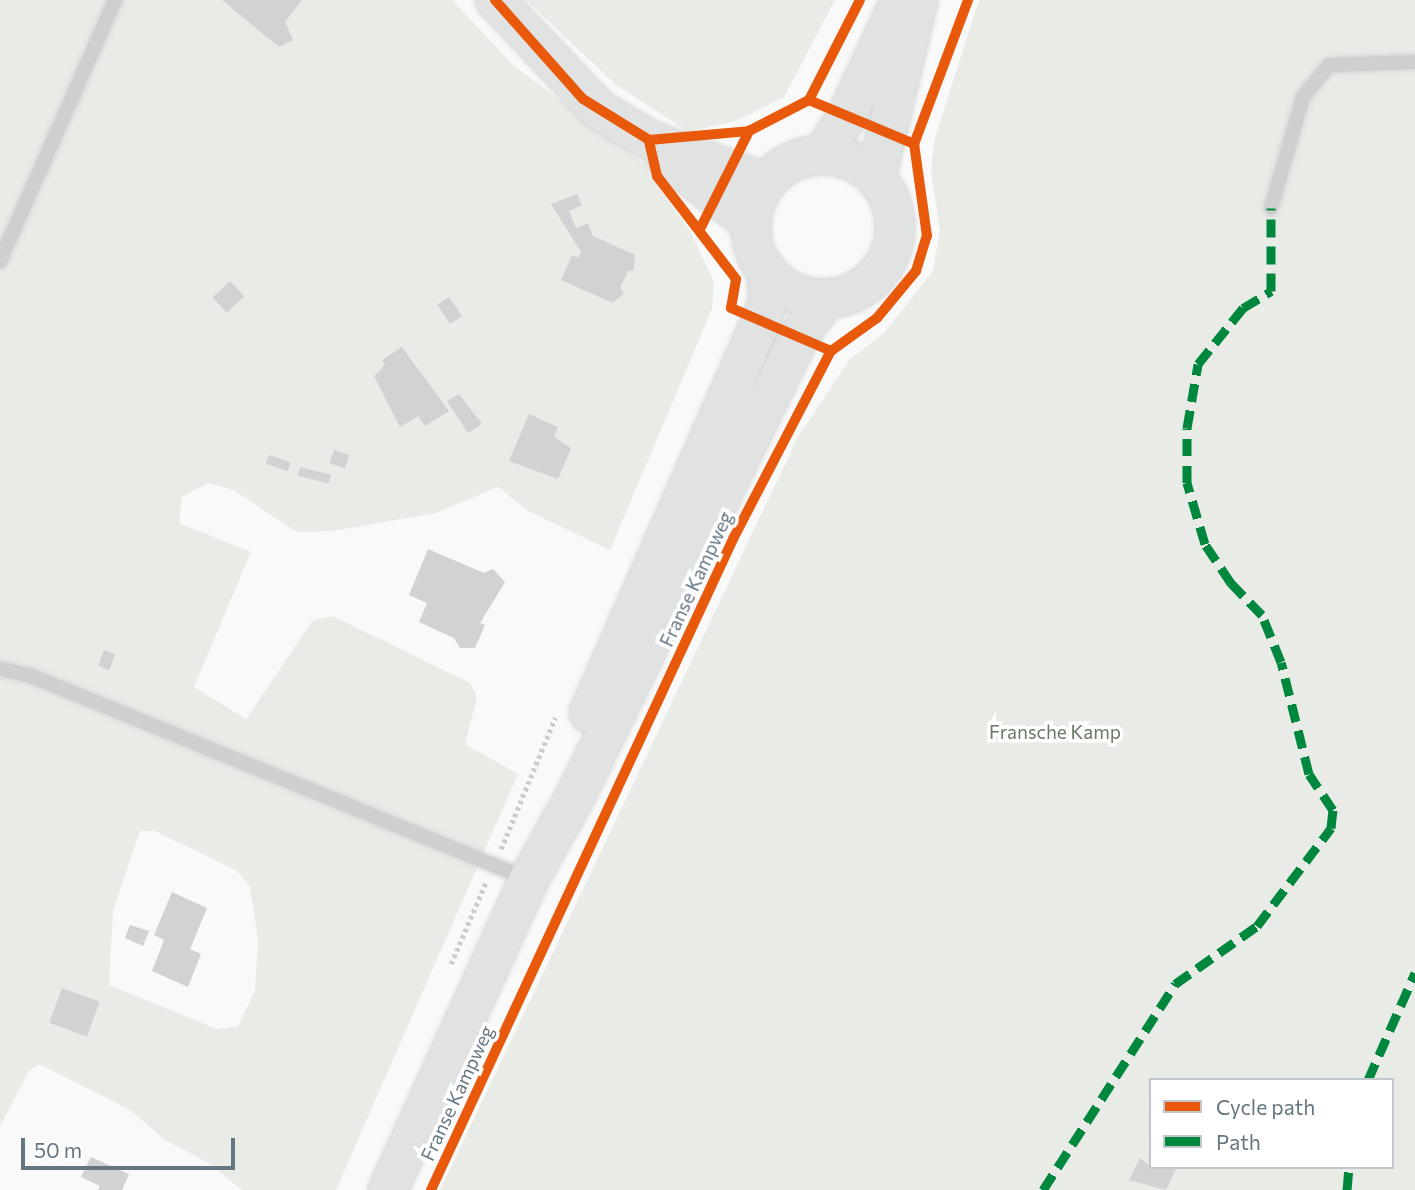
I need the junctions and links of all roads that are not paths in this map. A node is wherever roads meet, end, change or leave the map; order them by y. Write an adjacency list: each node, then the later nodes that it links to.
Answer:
1 (115, 0): 12 (lane)
2 (495, 0): 6 (main road)
3 (901, 0): 7 (main road)
4 (918, 0): 8 (main road)
5 (1415, 62): 10 (lane)
6 (649, 140): 9 (main road); 11 (main road)
7 (821, 155): 8 (main road); 9 (main road)
8 (876, 178): 14 (main road)
9 (766, 183): 11 (main road)
10 (1271, 208)
11 (752, 223): 13 (main road)
12 (0, 261)
13 (766, 269): 14 (main road); 16 (main road, Franse Kampweg)
14 (825, 299): 16 (main road, Franse Kampweg)
15 (0, 669): 16 (lane)
16 (529, 880): 17 (main road, Franse Kampweg)
17 (388, 1190)

